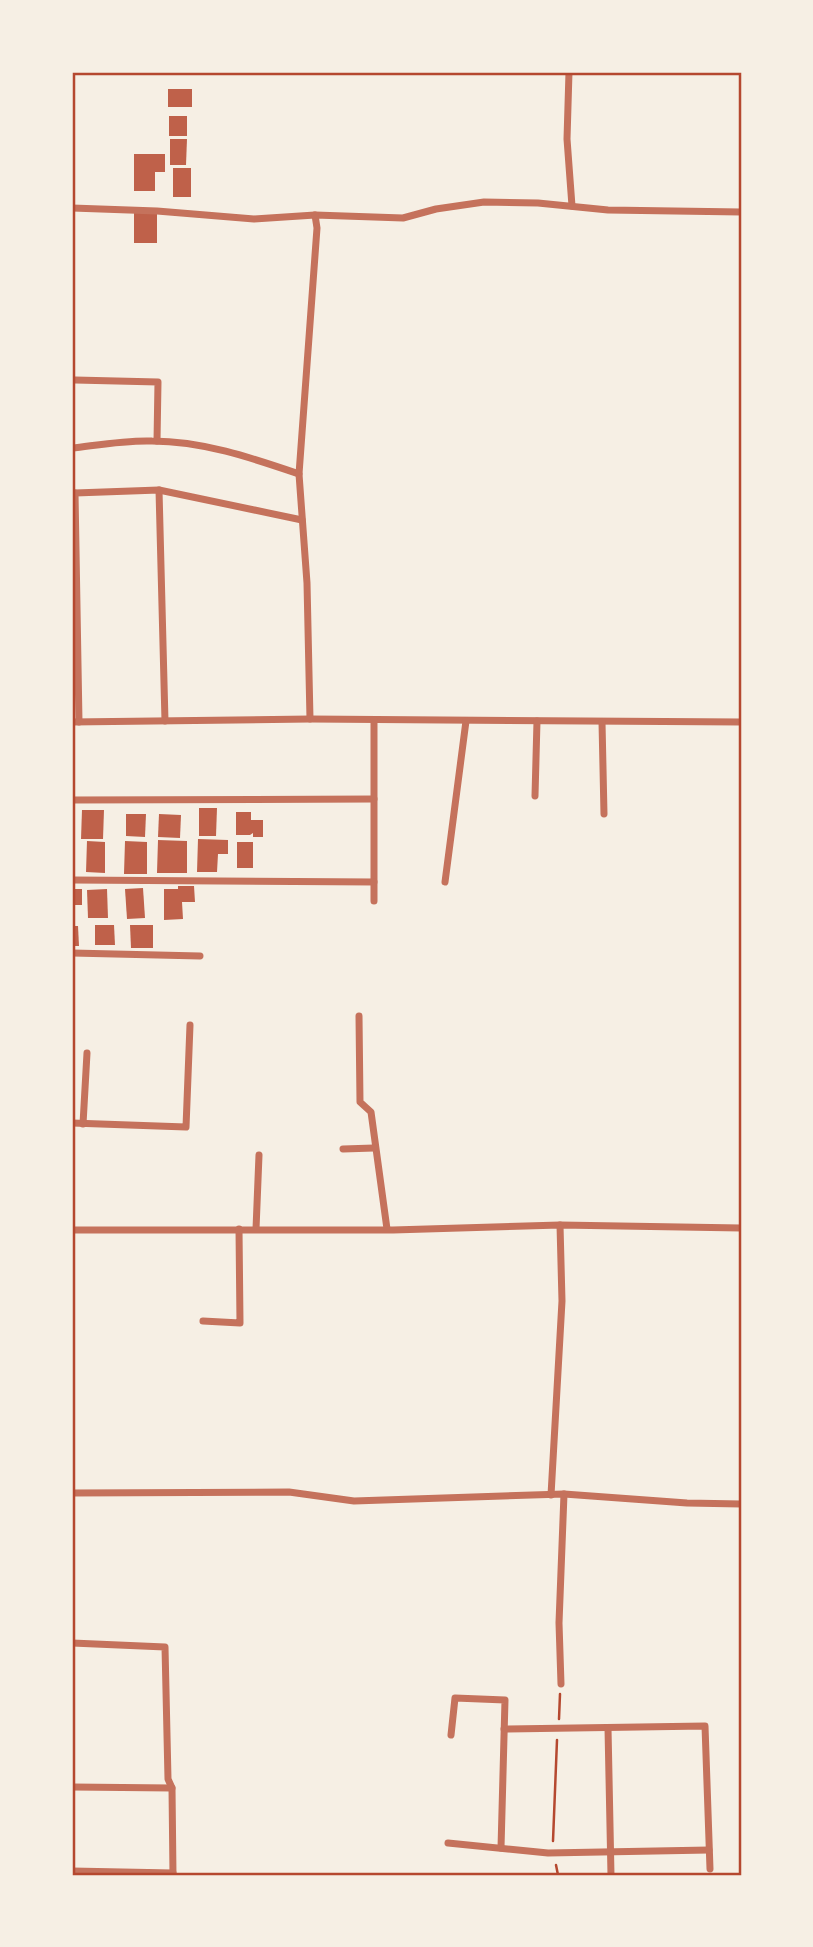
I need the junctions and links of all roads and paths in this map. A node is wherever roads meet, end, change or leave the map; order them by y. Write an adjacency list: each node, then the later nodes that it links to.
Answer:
1 (569, 72): 2 (street)
2 (572, 205): 4 (street); 5 (street)
3 (72, 208): 5 (street)
4 (741, 212)
5 (315, 215): 9 (street)
6 (75, 380): 7 (street)
7 (157, 441): 8 (street); 9 (street)
8 (72, 448)
9 (299, 474): 12 (street)
10 (159, 490): 11 (street); 12 (street); 15 (street)
11 (73, 493): 18 (street)
12 (302, 520): 13 (street)
13 (310, 719): 14 (street); 15 (street)
14 (374, 720): 16 (street); 22 (street)
15 (165, 721): 18 (street)
16 (466, 721): 17 (street); 27 (street)
17 (537, 721): 19 (street); 21 (street)
18 (75, 722)
19 (603, 722): 20 (street); 24 (street)
20 (741, 722)
21 (535, 796)
22 (374, 799): 23 (street); 26 (street)
23 (72, 800)
24 (604, 814)
25 (72, 880): 26 (street)
26 (374, 882): 28 (street)
27 (444, 882)
28 (374, 901)
29 (72, 953): 30 (street)
30 (200, 956)
31 (359, 1016): 36 (street)
32 (190, 1025): 35 (street)
33 (88, 1053): 35 (street)
34 (72, 1123): 35 (street)
35 (83, 1124)
36 (374, 1148): 37 (street); 44 (street)
37 (343, 1149)
38 (259, 1155): 42 (street)
39 (560, 1225): 40 (street); 44 (street); 48 (street)
40 (741, 1228)
41 (239, 1229): 42 (street); 43 (street); 45 (street)
42 (256, 1229): 44 (street)
43 (72, 1230)
44 (387, 1230)
45 (203, 1321)
46 (72, 1493): 48 (street)
47 (564, 1494): 48 (street); 49 (street); 51 (street)
48 (551, 1495)
49 (741, 1504)
50 (72, 1643): 57 (street)
51 (561, 1684): 52 (path)
52 (558, 1728): 53 (street); 54 (street); 62 (path)
53 (608, 1728): 60 (street); 61 (street)
54 (504, 1729): 55 (street); 59 (street)
55 (451, 1735)
56 (72, 1787): 57 (street)
57 (172, 1788): 65 (street)
58 (448, 1843): 59 (street)
59 (501, 1848): 62 (street)
60 (709, 1850): 61 (street); 63 (street)
61 (610, 1852): 62 (street); 67 (street)
62 (555, 1853): 66 (path)
63 (710, 1869)
64 (72, 1871): 65 (street)
65 (173, 1874)
66 (558, 1875)
67 (611, 1875)

